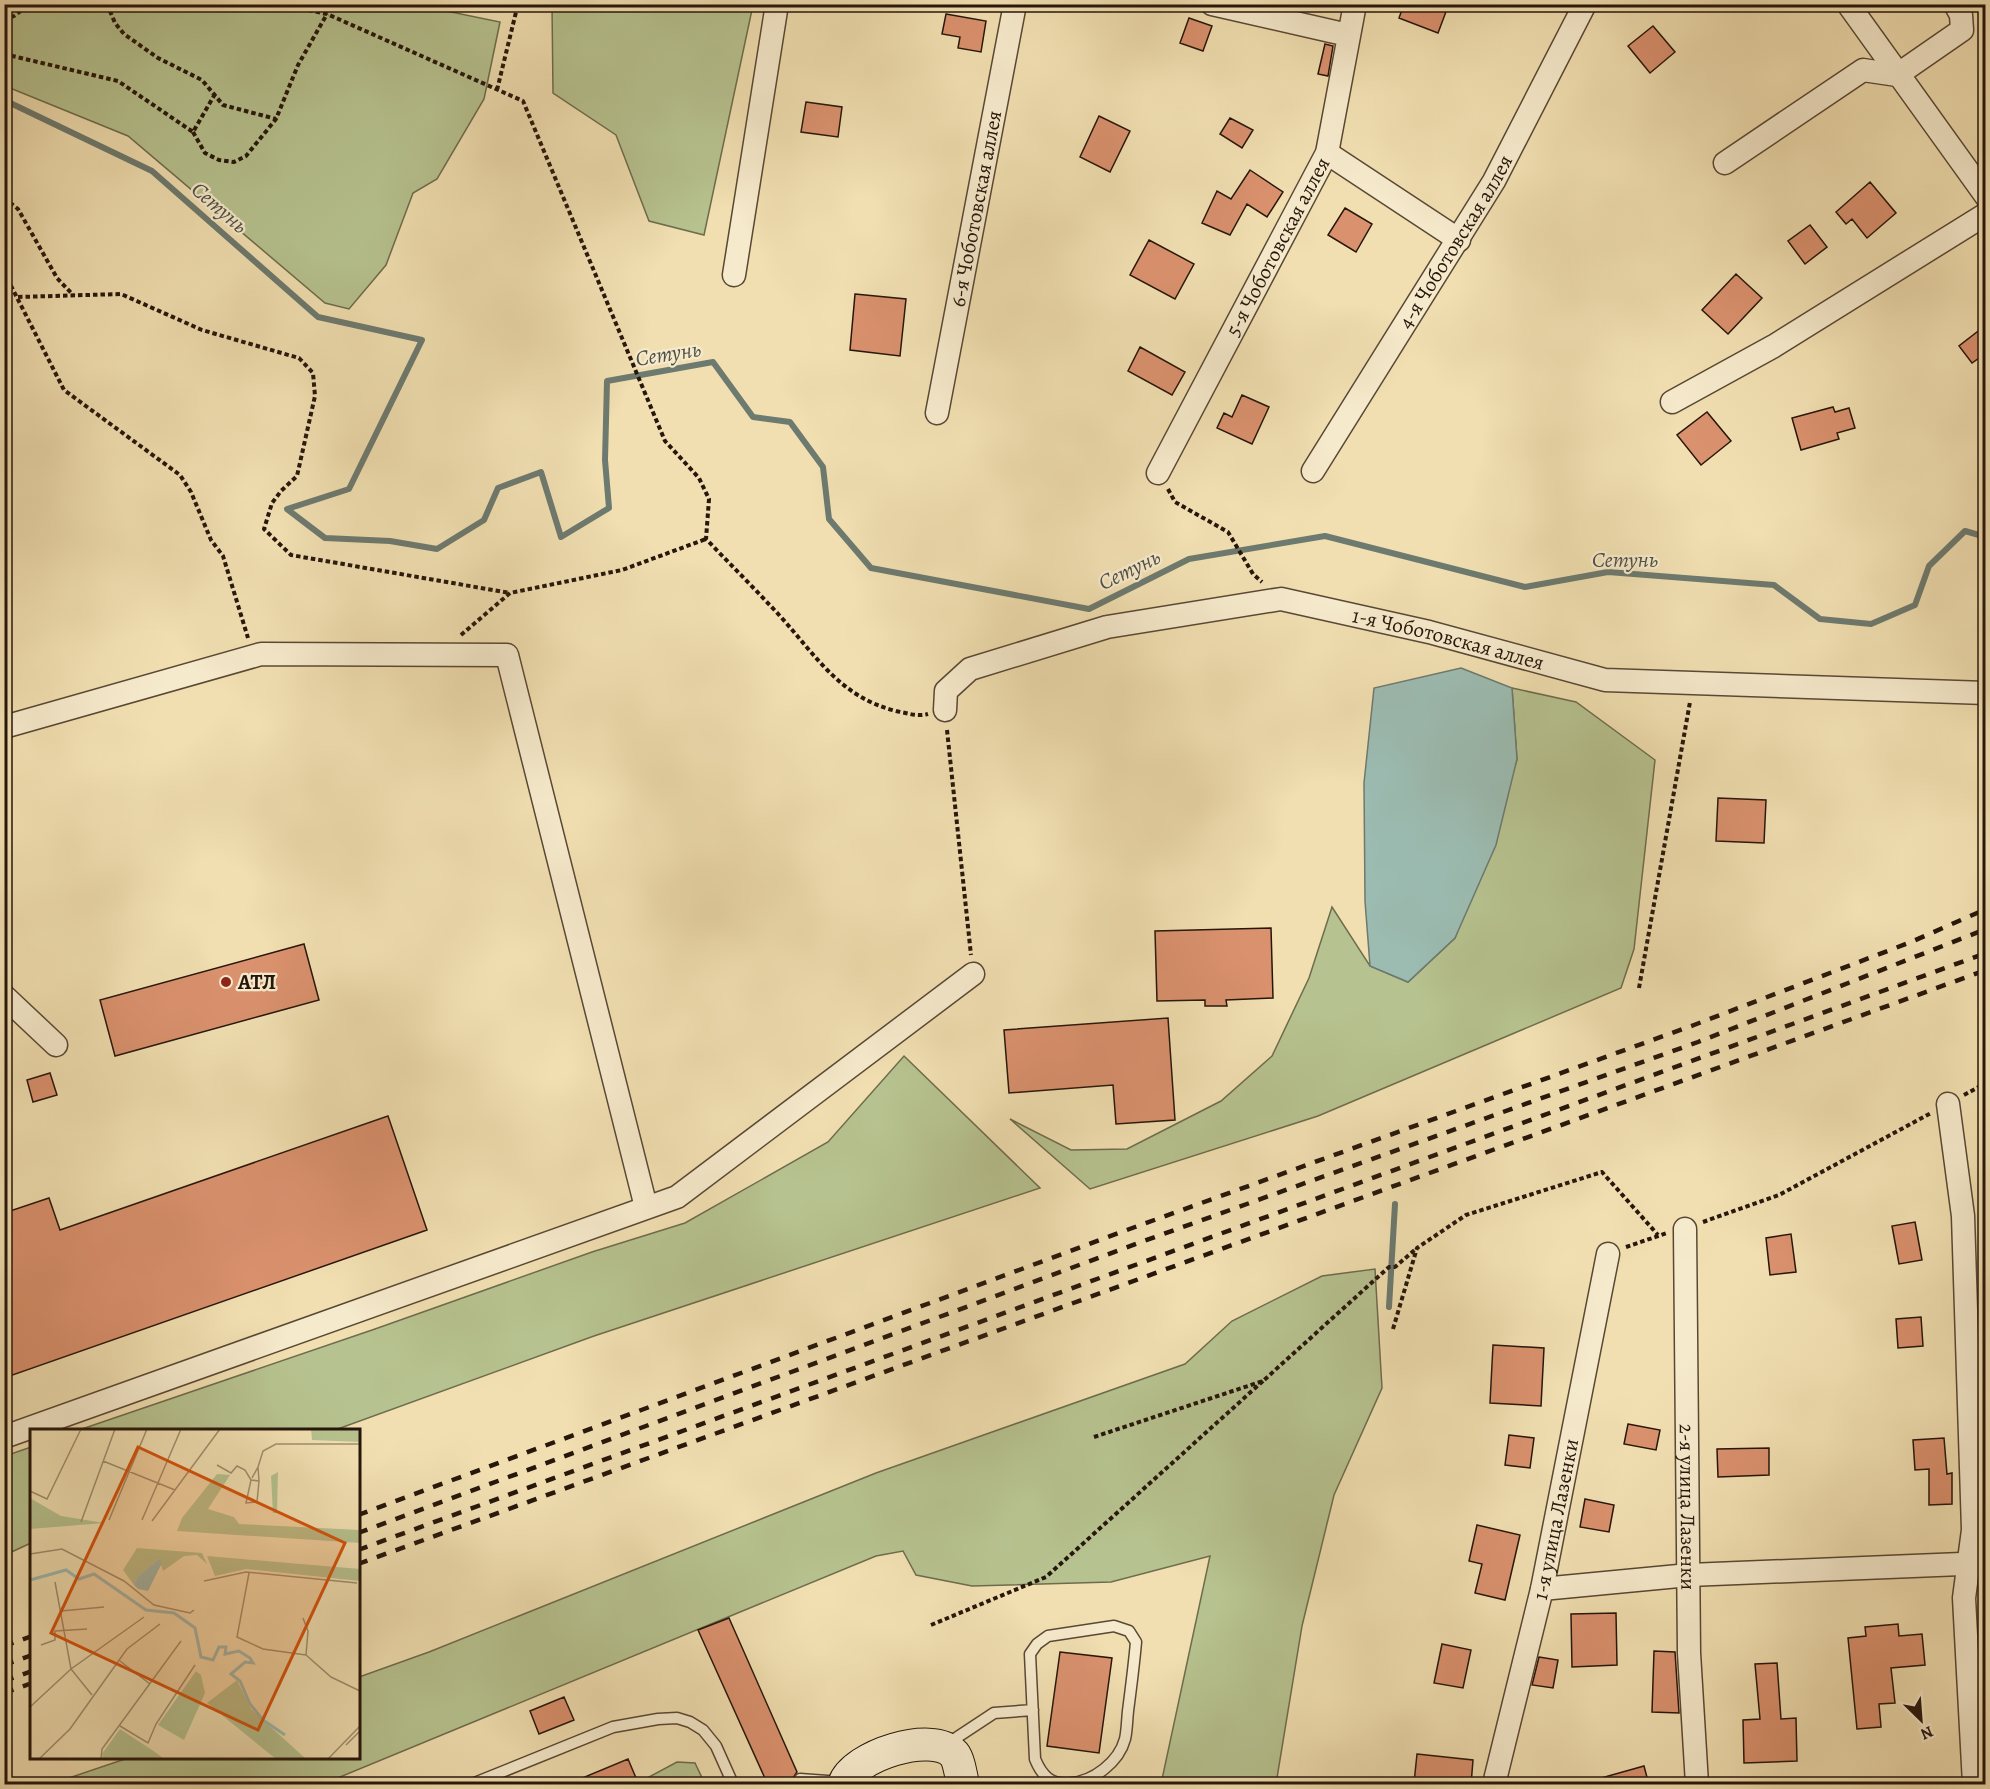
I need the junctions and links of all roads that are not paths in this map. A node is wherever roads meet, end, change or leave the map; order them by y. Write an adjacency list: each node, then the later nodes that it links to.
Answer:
1 (777, 4): 15 (street)
2 (1016, 4): 17 (street, 6-я Чоботовская аллея)
3 (1212, 4): 8 (street)
4 (1355, 4): 8 (street, 5-я Чоботовская аллея)
5 (1585, 4): 14 (street, 4-я Чоботовская аллея)
6 (1848, 4): 9 (street)
7 (1955, 4): 9 (street)
8 (1348, 35): 10 (street, 5-я Чоботовская аллея)
9 (1897, 75): 11 (street); 12 (street)
10 (1327, 153): 14 (street); 19 (street, 5-я Чоботовская аллея)
11 (1725, 163)
12 (1986, 196)
13 (1986, 214): 16 (street)
14 (1459, 240): 18 (street, 4-я Чоботовская аллея)
15 (734, 275)
16 (1672, 402)
17 (937, 413)
18 (1313, 471)
19 (1158, 473)
20 (1986, 693): 21 (street, 1-я Чоботовская аллея)
21 (945, 710)
22 (4, 727): 27 (street)
23 (973, 974): 27 (street)
24 (4, 996): 25 (street)
25 (56, 1045)
26 (1948, 1104): 31 (street)
27 (646, 1207): 30 (street)
28 (1684, 1229): 32 (street, 2-я улица Лазенки)
29 (1608, 1254): 33 (street, 1-я улица Лазенки)
30 (4, 1437)
31 (1977, 1564): 32 (street); 44 (street)
32 (1689, 1575): 33 (street); 43 (street, 2-я улица Лазенки)
33 (1542, 1589): 42 (street, 1-я улица Лазенки)
34 (1033, 1710): 35 (lane); 38 (lane); 38 (lane)
35 (944, 1746): 37 (street); 41 (street)
36 (800, 1779): 37 (lane)
37 (844, 1784)
38 (1068, 1784)
39 (472, 1785): 40 (lane)
40 (734, 1785)
41 (963, 1785)
42 (1494, 1785)
43 (1697, 1785)
44 (1974, 1785)

